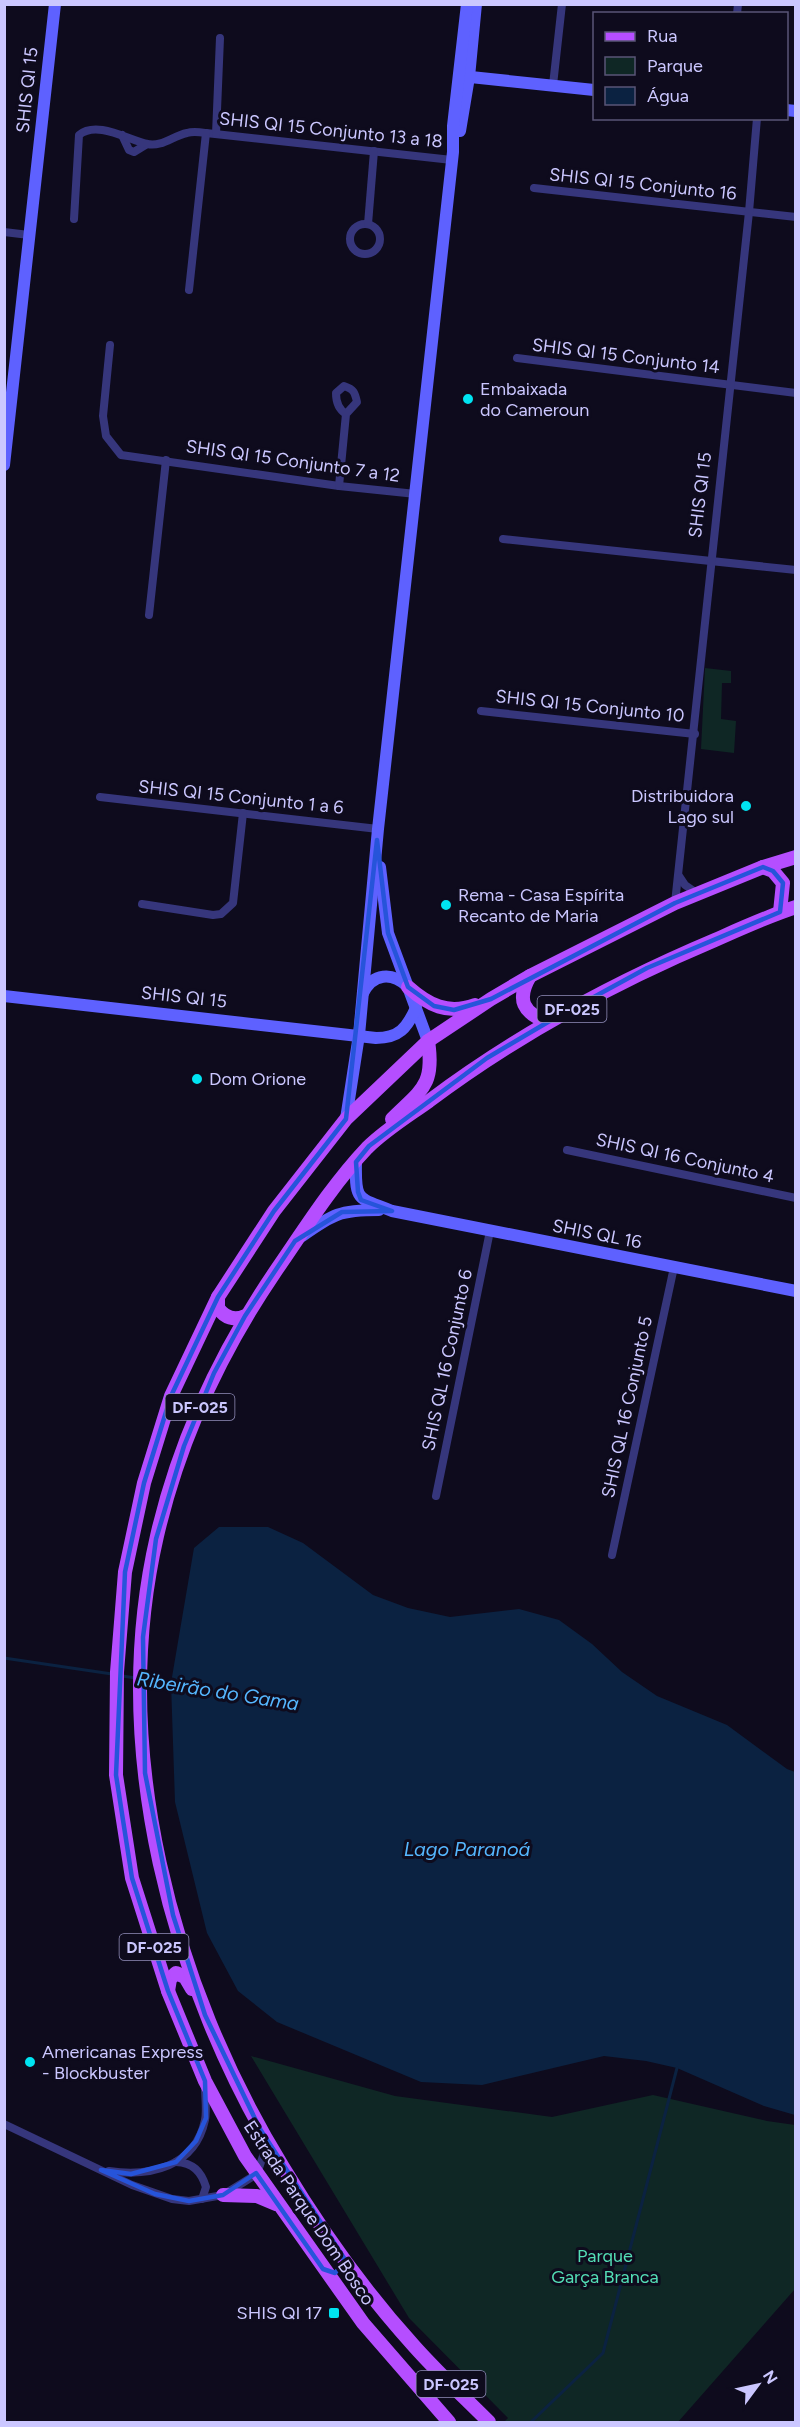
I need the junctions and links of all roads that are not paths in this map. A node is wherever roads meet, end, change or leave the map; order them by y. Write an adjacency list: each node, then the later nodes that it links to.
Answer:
1 (55, 4): 20 (street, SHIS QI 15)
2 (467, 4): 6 (street)
3 (476, 4): 6 (street)
4 (562, 4): 7 (street)
5 (220, 38): 11 (street)
6 (464, 76): 7 (street); 13 (street)
7 (553, 86): 8 (street)
8 (593, 90)
9 (757, 120): 15 (street, SHIS QI 15)
10 (206, 133): 11 (street, SHIS QI 15 Conjunto 13 a 18); 17 (street, SHIS QI 15 Conjunto 13 a 18); 21 (street)
11 (216, 134): 12 (street, SHIS QI 15 Conjunto 13 a 18)
12 (374, 151): 13 (street, SHIS QI 15 Conjunto 13 a 18); 18 (street)
13 (453, 156): 30 (street)
14 (534, 188): 15 (street, SHIS QI 15 Conjunto 16)
15 (749, 212): 16 (street, SHIS QI 15 Conjunto 16); 24 (street, SHIS QI 15)
16 (795, 217)
17 (74, 219)
18 (368, 224)
19 (4, 232): 20 (street)
20 (29, 235): 28 (street, SHIS QI 15)
21 (189, 290)
22 (110, 345): 27 (street, SHIS QI 15 Conjunto 7 a 12)
23 (517, 358): 24 (street, SHIS QI 15 Conjunto 14)
24 (731, 386): 25 (street, SHIS QI 15 Conjunto 14); 32 (street, SHIS QI 15)
25 (795, 393)
26 (346, 414): 29 (street)
27 (166, 460): 29 (street, SHIS QI 15 Conjunto 7 a 12); 34 (street)
28 (4, 465)
29 (339, 486): 30 (street, SHIS QI 15 Conjunto 7 a 12)
30 (416, 494): 39 (street)
31 (503, 539): 32 (street)
32 (711, 561): 33 (street); 36 (street, SHIS QI 15)
33 (795, 570)
34 (149, 615)
35 (481, 711): 36 (street, SHIS QI 15 Conjunto 10)
36 (695, 734): 42 (street, SHIS QI 15)
37 (100, 797): 38 (street, SHIS QI 15 Conjunto 1 a 6)
38 (243, 813): 39 (street, SHIS QI 15 Conjunto 1 a 6); 45 (street)
39 (377, 835): 49 (street); 51 (street)
40 (795, 857): 41 (main road, Estrada Parque Dom Bosco / DF-025)
41 (763, 867): 43 (main road, Estrada Parque Dom Bosco / DF-025); 47 (main road)
42 (679, 875): 43 (street); 44 (street, SHIS QI 15)
43 (698, 894): 44 (main road, Estrada Parque Dom Bosco / DF-025)
44 (675, 903): 48 (main road, Estrada Parque Dom Bosco / DF-025)
45 (142, 904)
46 (795, 907): 47 (main road, Estrada Parque Dom Bosco / DF-025)
47 (780, 912): 54 (main road, Estrada Parque Dom Bosco / DF-025)
48 (530, 976): 52 (main road, Estrada Parque Dom Bosco / DF-025); 54 (main road)
49 (408, 987): 51 (street); 52 (main road); 53 (street)
50 (4, 996): 55 (street, SHIS QI 15)
51 (362, 996): 55 (street)
52 (491, 999): 56 (main road, Estrada Parque Dom Bosco / DF-025)
53 (416, 1008): 55 (street); 56 (street)
54 (548, 1022): 58 (main road, Estrada Parque Dom Bosco / DF-025)
55 (359, 1035): 57 (street)
56 (428, 1041): 57 (main road, Estrada Parque Dom Bosco / DF-025); 58 (main road)
57 (346, 1119): 67 (main road, Estrada Parque Dom Bosco / DF-025)
58 (369, 1146): 60 (main road, Estrada Parque Dom Bosco / DF-025)
59 (567, 1150): 61 (street, SHIS QI 16 Conjunto 4)
60 (356, 1162): 62 (street, SHIS QL 16); 64 (main road, Estrada Parque Dom Bosco / DF-025)
61 (795, 1198)
62 (392, 1211): 63 (street, SHIS QL 16); 64 (street, SHIS QL 16)
63 (490, 1231): 65 (street, SHIS QL 16); 69 (street, SHIS QL 16 Conjunto 6)
64 (295, 1241): 68 (main road, Estrada Parque Dom Bosco / DF-025)
65 (674, 1267): 66 (street, SHIS QL 16); 70 (street, SHIS QL 16 Conjunto 5)
66 (795, 1292)
67 (218, 1297): 68 (main road); 71 (main road, Estrada Parque Dom Bosco / DF-025)
68 (245, 1316): 72 (main road, Estrada Parque Dom Bosco / DF-025)
69 (436, 1496)
70 (612, 1555)
71 (168, 1991): 72 (main road); 73 (main road, Estrada Parque Dom Bosco / DF-025)
72 (205, 2014): 75 (main road, Estrada Parque Dom Bosco / DF-025)
73 (205, 2080): 76 (street); 78 (main road, Estrada Parque Dom Bosco / DF-025)
74 (4, 2124): 77 (street)
75 (260, 2129): 78 (street); 82 (main road, Estrada Parque Dom Bosco / DF-025)
76 (176, 2162): 77 (street); 80 (street)
77 (101, 2170): 80 (street)
78 (256, 2174): 79 (street); 81 (main road, Estrada Parque Dom Bosco / DF-025)
79 (223, 2195): 80 (street); 81 (main road)
80 (202, 2199)
81 (277, 2205): 83 (main road, Estrada Parque Dom Bosco / DF-025)
82 (344, 2258): 83 (main road); 84 (main road, Estrada Parque Dom Bosco / DF-025)
83 (323, 2269): 85 (main road, Estrada Parque Dom Bosco / DF-025)
84 (360, 2278): 85 (main road); 87 (main road, Estrada Parque Dom Bosco / DF-025)
85 (339, 2293): 86 (main road, Estrada Parque Dom Bosco / DF-025)
86 (449, 2422)
87 (489, 2422)

